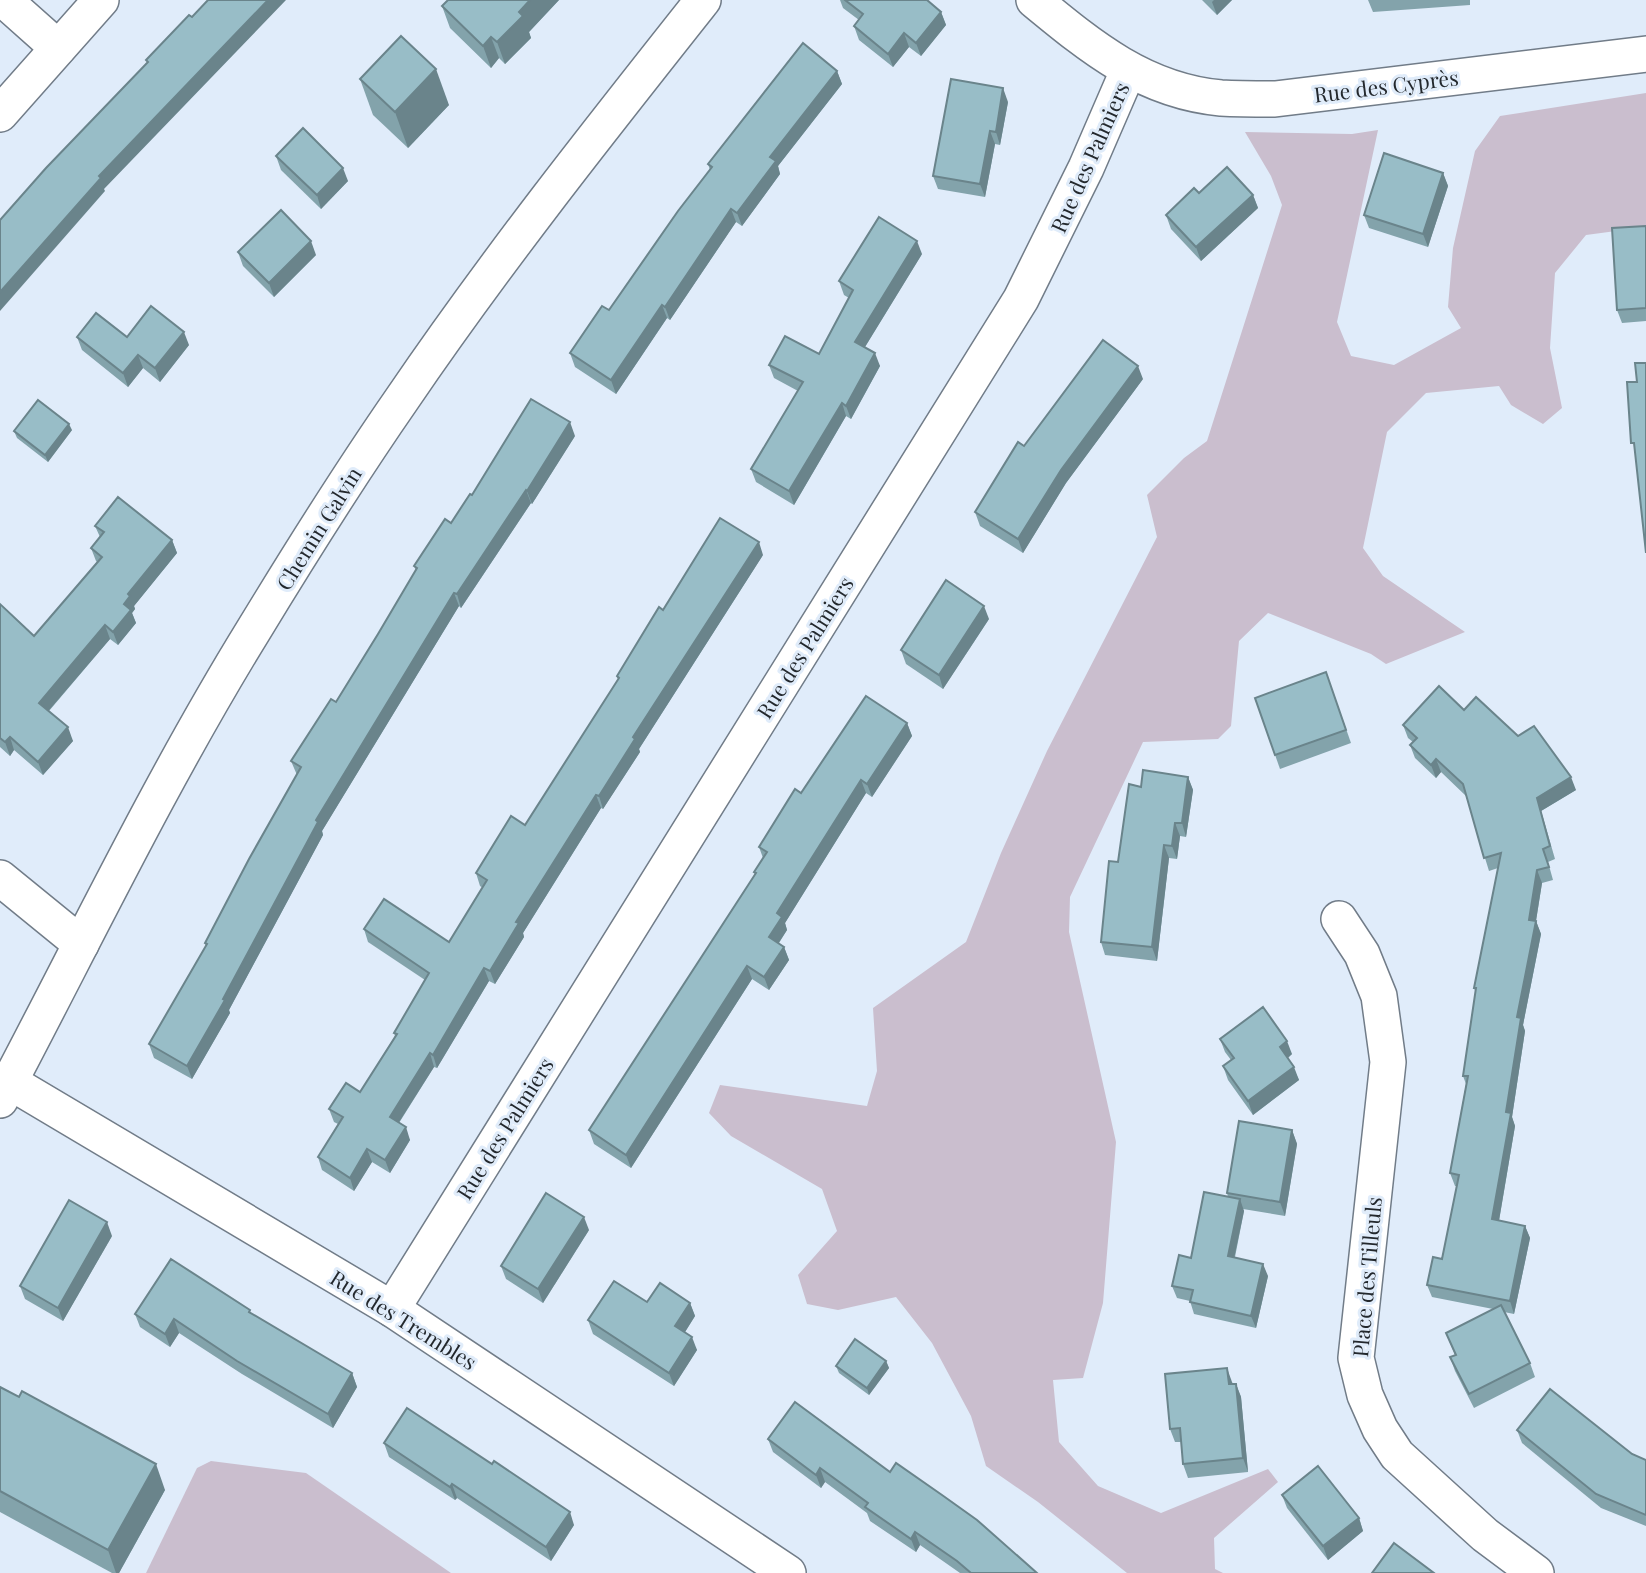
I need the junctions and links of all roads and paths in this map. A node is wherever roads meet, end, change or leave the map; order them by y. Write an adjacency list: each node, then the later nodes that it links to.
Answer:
1 (4, 0): 5 (street)
2 (101, 0): 5 (street)
3 (703, 0): 11 (street, Chemin Galvin)
4 (1034, 0): 7 (street, Rue des Palmiers)
5 (58, 48): 8 (street)
6 (1646, 54): 7 (street, Rue des Cyprès)
7 (1128, 71): 13 (street, Rue des Palmiers)
8 (0, 114)
9 (0, 878): 11 (street)
10 (1339, 919): 15 (street, Place des Tilleuls)
11 (81, 944): 12 (street, Chemin Galvin)
12 (5, 1091): 13 (street, Rue des Trembles)
13 (392, 1309): 14 (street, Rue des Trembles)
14 (788, 1573)
15 (1536, 1573)

